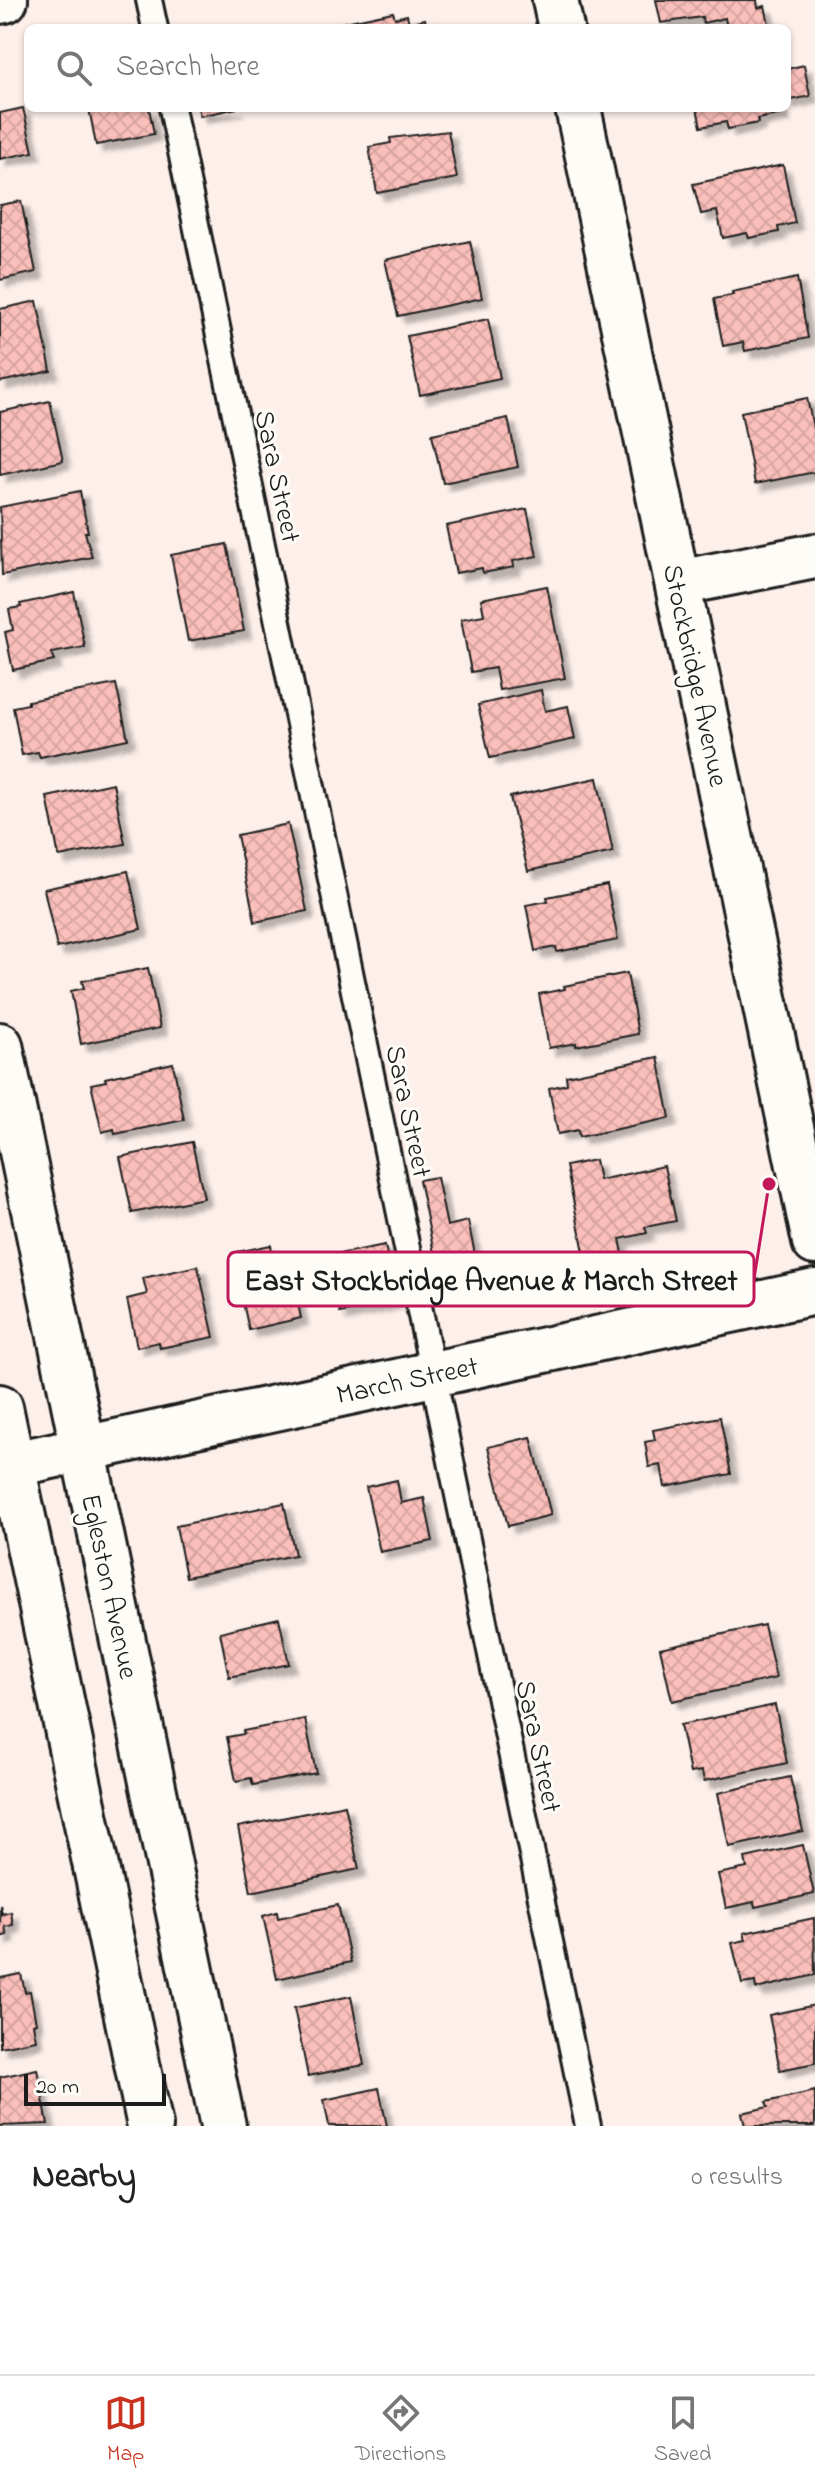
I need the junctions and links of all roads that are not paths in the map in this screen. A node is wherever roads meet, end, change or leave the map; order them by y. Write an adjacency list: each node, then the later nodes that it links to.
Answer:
1 (149, 0): 3 (lane)
2 (555, 0): 4 (street)
3 (154, 24)
4 (560, 24)
5 (173, 112): 12 (lane, Sara Street)
6 (579, 112): 8 (street, Stockbridge Avenue)
7 (815, 556): 8 (street)
8 (678, 583): 10 (street, Stockbridge Avenue)
9 (0, 1045): 14 (street, Egleston Avenue)
10 (815, 1242)
11 (815, 1292): 12 (street, March Street)
12 (434, 1373): 14 (street, March Street); 18 (lane, Sara Street)
13 (0, 1407): 15 (street)
14 (83, 1451): 15 (street, March Street); 17 (street, Egleston Avenue)
15 (6, 1466): 16 (street)
16 (150, 2126)
17 (223, 2126)
18 (588, 2126)

